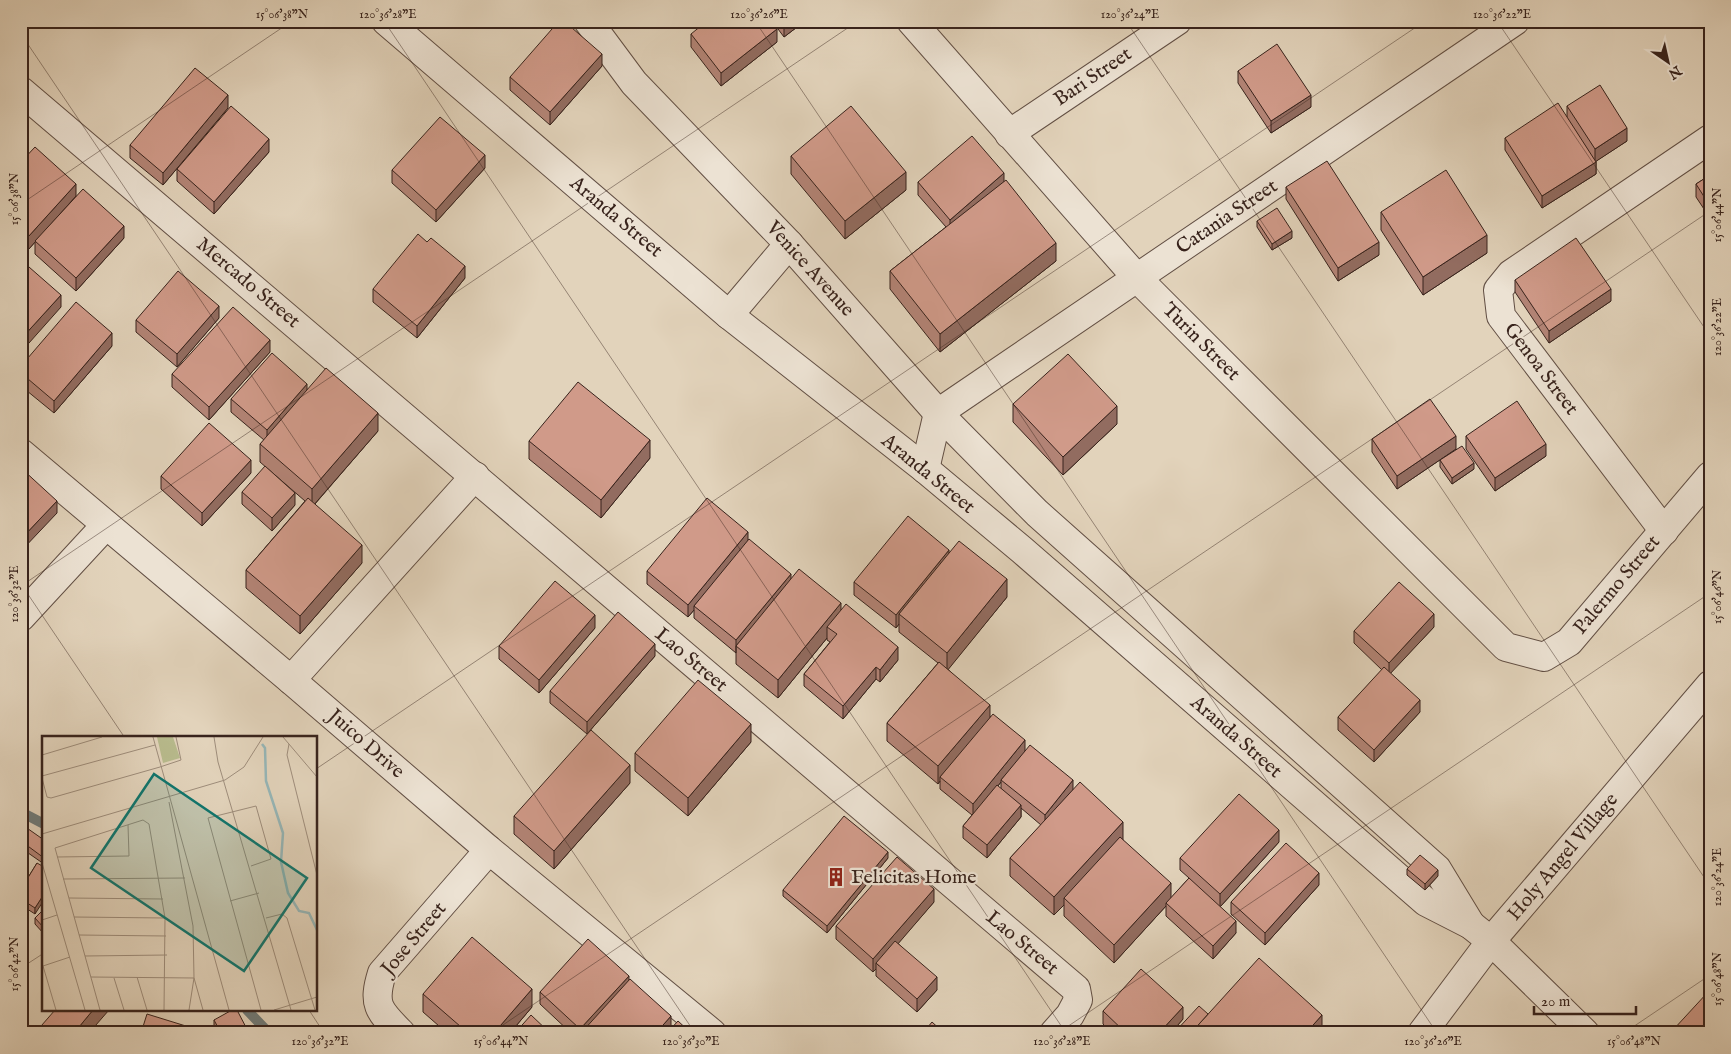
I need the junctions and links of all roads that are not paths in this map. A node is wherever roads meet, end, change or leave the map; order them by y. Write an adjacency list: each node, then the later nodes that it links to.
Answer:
1 (386, 21): 11 (street, Aranda Street)
2 (588, 21): 9 (street, Venice Avenue)
3 (911, 21): 7 (street, Turin Street)
4 (1178, 21): 7 (street, Bari Street)
5 (1515, 21): 10 (street, Catania Street)
6 (21, 91): 15 (street, Mercado Street)
7 (1009, 134): 10 (street, Turin Street)
8 (1710, 139): 19 (street, Genoa Street)
9 (789, 244): 11 (street); 12 (street, Venice Avenue)
10 (1137, 278): 12 (street, Catania Street); 21 (street, Turin Street)
11 (729, 315): 14 (street, Aranda Street)
12 (938, 414): 14 (street); 17 (street, Venice Avenue)
13 (21, 453): 18 (street, Juico Drive)
14 (924, 470): 25 (street, Aranda Street)
15 (474, 476): 22 (street); 28 (street, Lao Street)
16 (1710, 476): 19 (street, Palermo Street)
17 (1037, 512): 25 (street, Aranda Street)
18 (106, 525): 20 (street); 22 (street, Juico Drive)
19 (1664, 531): 21 (street, Palermo Street)
20 (21, 616)
21 (1506, 647)
22 (292, 680): 24 (street, Juico Drive)
23 (1710, 685): 25 (street, Holy Angel Village)
24 (489, 850): 26 (street, Jose Street); 27 (street, Juico Drive)
25 (1481, 932): 29 (street, Holy Angel Village); 30 (street, Aranda Street)
26 (402, 1033)
27 (712, 1033)
28 (1054, 1033)
29 (1422, 1033)
30 (1585, 1033)

